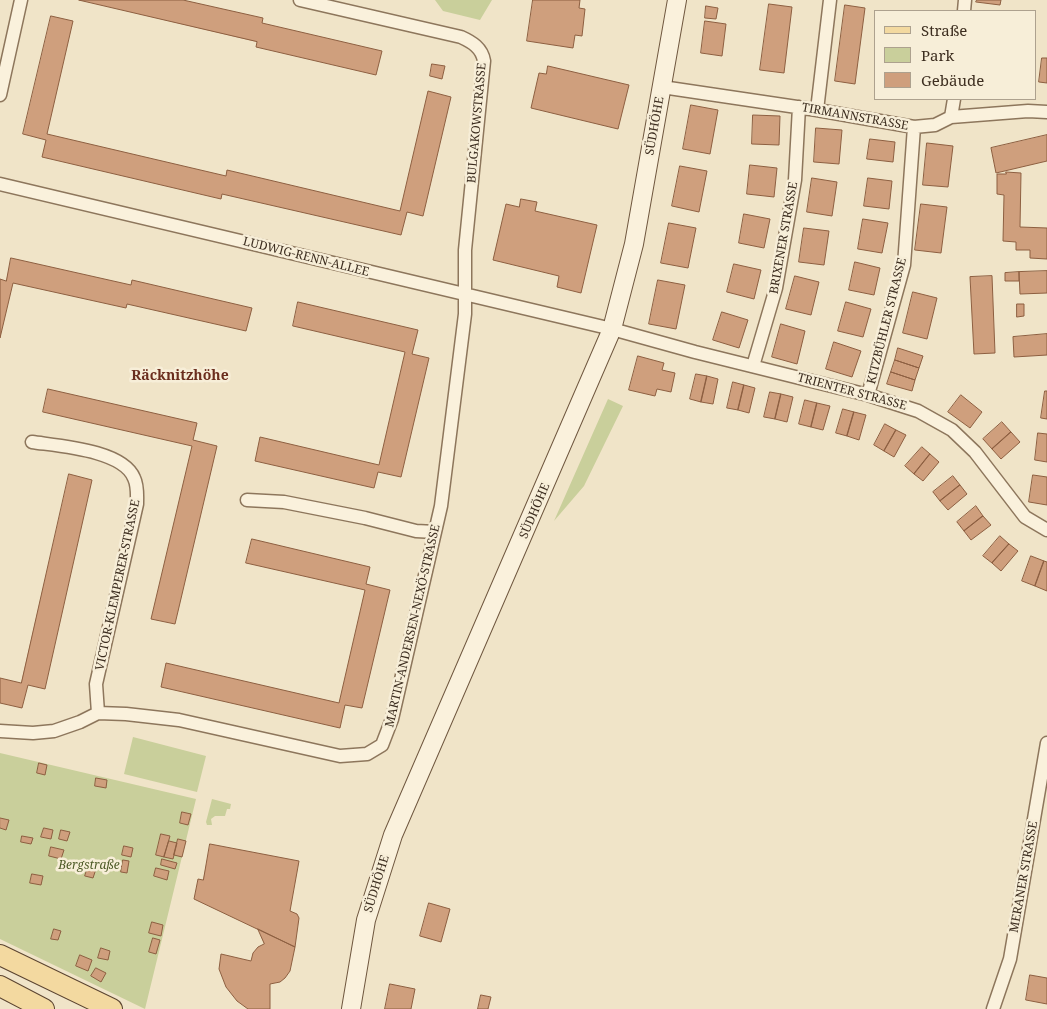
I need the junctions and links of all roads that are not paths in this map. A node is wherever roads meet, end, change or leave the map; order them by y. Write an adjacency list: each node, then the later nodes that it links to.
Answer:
1 (21, 0): 6 (street)
2 (300, 0): 14 (street, BULGAKOWSTRASSE)
3 (677, 0): 5 (street, SÜDHÖHE)
4 (830, 0): 9 (street)
5 (662, 87): 8 (street, TIRMANNSTRASSE); 15 (street, SÜDHÖHE)
6 (0, 95)
7 (954, 100): 11 (street)
8 (800, 107): 9 (street, TIRMANNSTRASSE); 16 (street, BRIXENER STRASSE)
9 (817, 110): 12 (street, TIRMANNSTRASSE)
10 (1047, 112): 11 (street, TIRMANNSTRASSE)
11 (951, 117): 12 (street, TIRMANNSTRASSE)
12 (914, 127): 17 (street, KITZBÜHLER STRASSE)
13 (0, 184): 14 (street, LUDWIG-RENN-ALLEE)
14 (466, 294): 15 (street, LUDWIG-RENN-ALLEE); 21 (street, MARTIN-ANDERSEN-NEXÖ-STRASSE)
15 (612, 329): 16 (street, TRIENTER STRASSE); 29 (street, SÜDHÖHE)
16 (752, 366): 17 (street, TRIENTER STRASSE)
17 (868, 395): 20 (street, TRIENTER STRASSE)
18 (32, 442): 22 (street, VICTOR-KLEMPERER-STRASSE)
19 (247, 500): 21 (street)
20 (1047, 530)
21 (435, 532): 22 (street, MARTIN-ANDERSEN-NEXÖ-STRASSE)
22 (98, 713): 23 (street, MARTIN-ANDERSEN-NEXÖ-STRASSE)
23 (0, 731)
24 (1047, 743): 30 (street, MERANER STRASSE)
25 (0, 955): 28 (main road)
26 (0, 986): 27 (main road)
27 (44, 1009)
28 (112, 1009)
29 (351, 1009)
30 (993, 1009)

